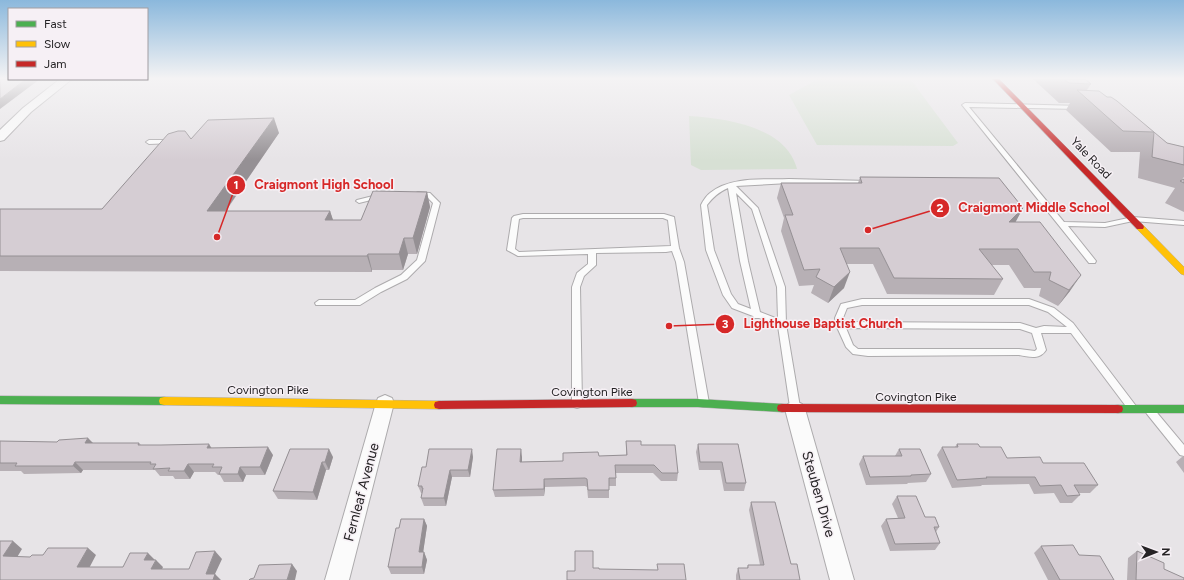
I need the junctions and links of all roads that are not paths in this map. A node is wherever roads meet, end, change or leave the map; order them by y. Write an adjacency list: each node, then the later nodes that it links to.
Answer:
1 (32, 106): 8 (street)
2 (966, 106): 20 (lane)
3 (1023, 106): 17 (main road, Yale Road)
4 (1039, 106): 7 (main road)
5 (1042, 106): 6 (lane)
6 (1085, 107)
7 (1049, 116)
8 (0, 137)
9 (149, 142): 10 (lane)
10 (180, 142)
11 (877, 183): 12 (lane)
12 (731, 185): 27 (lane); 27 (lane); 28 (lane)
13 (407, 193): 26 (lane)
14 (387, 194): 15 (lane)
15 (359, 201)
16 (1144, 210): 18 (main road)
17 (1133, 219): 18 (lane); 20 (lane); 25 (main road, Yale Road)
18 (1155, 221): 19 (lane); 21 (main road)
19 (1184, 223)
20 (1062, 224): 24 (lane)
21 (1165, 230)
22 (675, 248): 23 (lane); 23 (lane); 34 (lane)
23 (592, 251): 35 (lane)
24 (1092, 261)
25 (1184, 272)
26 (319, 303)
27 (757, 316): 28 (lane)
28 (782, 324): 39 (lane)
29 (840, 325): 30 (lane); 31 (lane); 31 (lane)
30 (1074, 330): 31 (lane); 36 (lane)
31 (1036, 331)
32 (0, 400): 33 (main road, Covington Pike)
33 (385, 403): 35 (main road, Covington Pike); 41 (street, Fernleaf Avenue)
34 (704, 404): 35 (main road, Covington Pike); 39 (main road, Covington Pike)
35 (576, 405)
36 (1133, 408): 37 (main road, Covington Pike); 39 (main road, Covington Pike)
37 (1148, 408): 38 (main road, Covington Pike); 40 (lane)
38 (1184, 408)
39 (795, 409): 42 (street, Steuben Drive)
40 (1184, 452)
41 (337, 580)
42 (842, 580)

